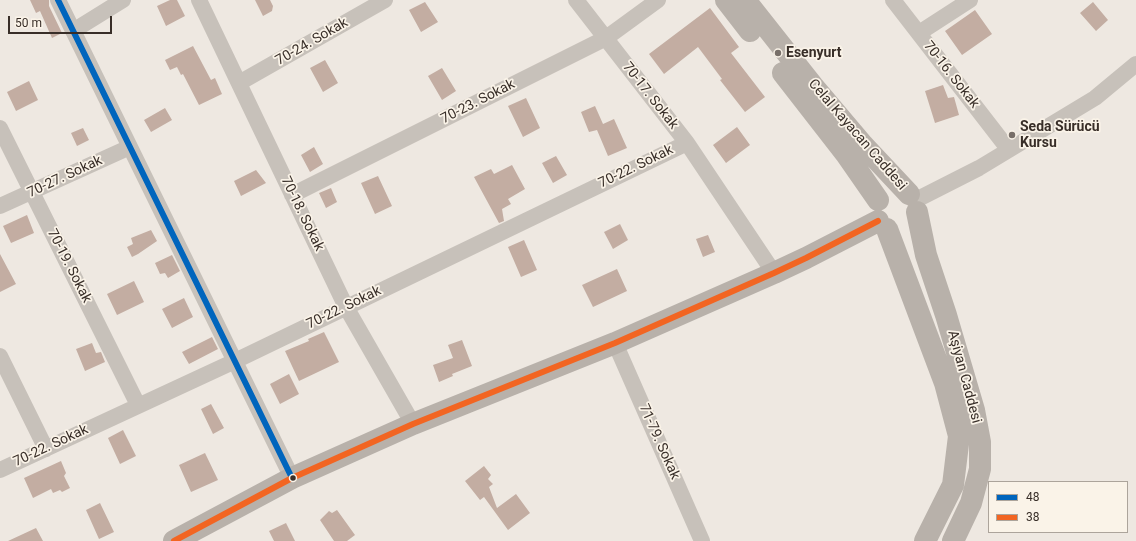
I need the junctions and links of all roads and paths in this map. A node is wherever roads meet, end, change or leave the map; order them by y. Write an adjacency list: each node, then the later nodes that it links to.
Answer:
1 (58, 0): 11 (street)
2 (123, 0): 11 (street)
3 (199, 0): 15 (street, 70-18. Sokak)
4 (385, 0): 15 (street, 70-24. Sokak)
5 (576, 0): 13 (street, 70-17. Sokak)
6 (658, 0): 13 (street, 70-23. Sokak)
7 (726, 0): 24 (street, Celal Kayacan Caddesi)
8 (745, 0): 22 (street, Celal Kayacan Caddesi)
9 (894, 0): 12 (street, 70-16. Sokak)
10 (970, 0): 12 (street)
11 (73, 31): 18 (street)
12 (919, 33): 19 (street, 70-16. Sokak)
13 (606, 38): 17 (street, 70-17. Sokak); 21 (street, 70-23. Sokak)
14 (1136, 64): 19 (street)
15 (239, 83): 21 (street, 70-18. Sokak)
16 (0, 128): 20 (street, 70-19. Sokak)
17 (687, 143): 25 (street, 70-17. Sokak); 26 (street, 70-22. Sokak)
18 (130, 147): 20 (street, 70-27. Sokak); 29 (street)
19 (1009, 150): 22 (street)
20 (32, 192): 23 (street, 70-27. Sokak); 30 (street, 70-19. Sokak)
21 (292, 194): 26 (street, 70-18. Sokak)
22 (913, 202): 24 (street); 24 (street); 38 (street, Aşiyan Caddesi)
23 (0, 206)
24 (881, 217): 25 (street); 37 (street, Aşiyan Caddesi)
25 (774, 273): 27 (street)
26 (346, 307): 29 (street, 70-22. Sokak); 31 (street, 70-18. Sokak)
27 (615, 343): 31 (street); 36 (street, 71-79. Sokak)
28 (0, 356): 32 (street)
29 (235, 361): 30 (street, 70-22. Sokak); 34 (street)
30 (138, 405): 32 (street, 70-22. Sokak)
31 (413, 424): 34 (street)
32 (46, 449): 33 (street, 70-22. Sokak)
33 (0, 470)
34 (292, 478): 35 (street)
35 (174, 541)
36 (702, 541)
37 (925, 541)
38 (953, 541)

